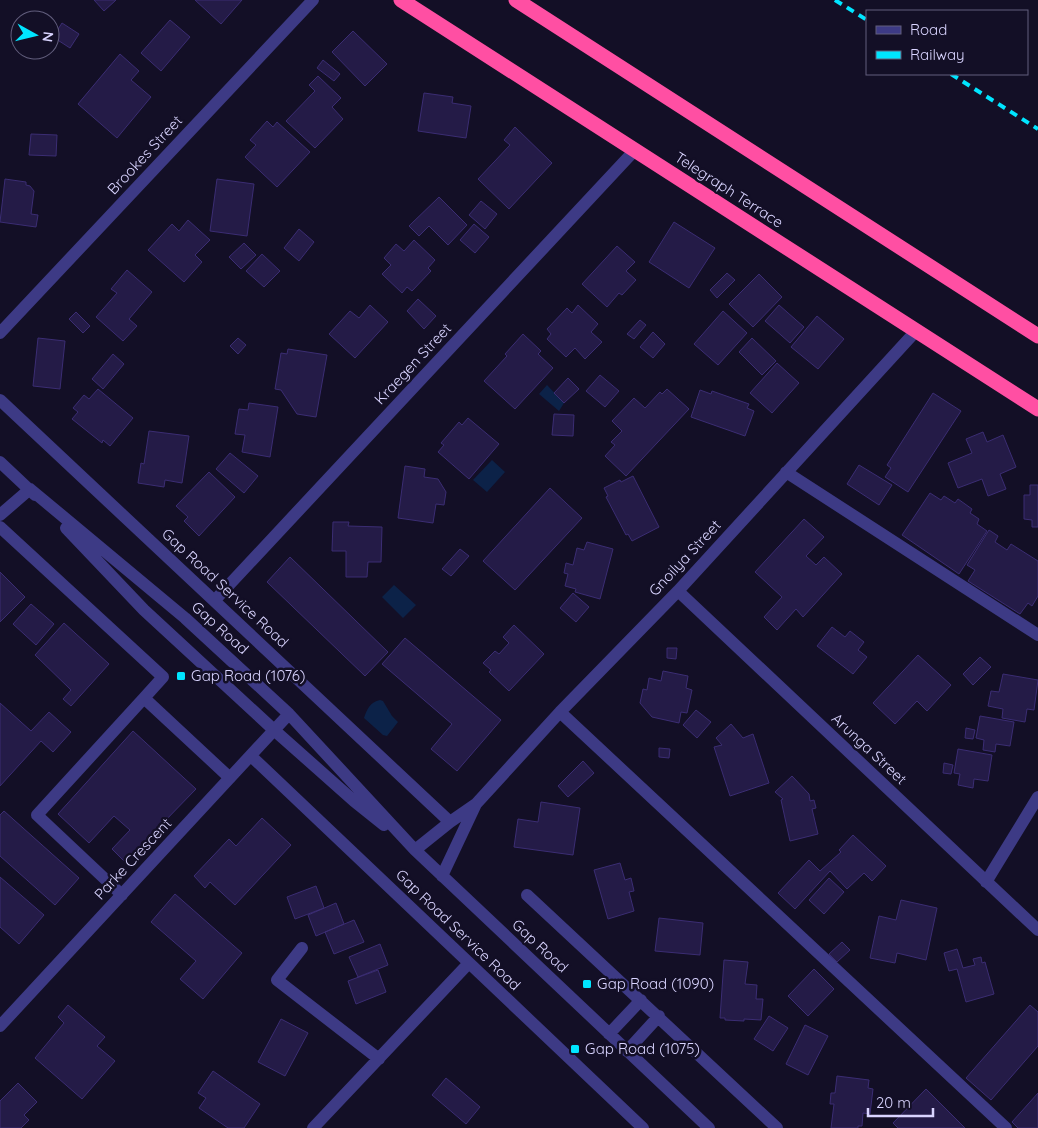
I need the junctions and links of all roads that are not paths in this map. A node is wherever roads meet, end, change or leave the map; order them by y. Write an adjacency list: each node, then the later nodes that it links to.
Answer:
1 (313, 0): 6 (street, Brookes Street)
2 (401, 0): 4 (highway, Telegraph Terrace)
3 (516, 0): 7 (highway)
4 (635, 150): 5 (highway, Telegraph Terrace); 16 (street, Kraegen Street)
5 (916, 331): 9 (highway, Telegraph Terrace); 11 (street, Gnoilya Street)
6 (0, 332)
7 (1038, 336)
8 (0, 400): 16 (street, Gap Road Service Road)
9 (1038, 409)
10 (0, 462): 12 (street, Gap Road)
11 (786, 472): 15 (street, Gnoilya Street); 17 (street)
12 (30, 490): 13 (street); 20 (street, Gap Road); 21 (street, Gap Road)
13 (0, 515)
14 (0, 527): 18 (street)
15 (678, 591): 19 (street, Gnoilya Street); 29 (street, Arunga Street)
16 (214, 600): 26 (street, Gap Road Service Road)
17 (1038, 635)
18 (144, 698): 23 (street); 30 (street)
19 (560, 712): 25 (street, Gnoilya Street); 45 (street)
20 (289, 714): 21 (street, Parke Crescent); 27 (street, Gap Road)
21 (274, 730): 22 (street, Parke Crescent); 27 (street, Gap Road)
22 (251, 756): 23 (street, Parke Crescent); 34 (street, Gap Road Service Road)
23 (230, 778): 30 (street, Parke Crescent)
24 (1038, 797): 29 (street)
25 (476, 804): 26 (street, Gnoilya Street); 28 (street, Gnoilya Street)
26 (450, 822): 27 (street, Gnoilya Street)
27 (415, 850): 28 (street, Gap Road)
28 (442, 876): 38 (street, Gap Road)
29 (986, 882): 32 (street, Arunga Street)
30 (122, 895): 37 (street, Parke Crescent)
31 (527, 895): 35 (street)
32 (1038, 930)
33 (302, 948): 40 (street)
34 (469, 963): 40 (street); 42 (street, Gap Road Service Road)
35 (641, 1000): 36 (street); 38 (street)
36 (659, 1016): 39 (street); 44 (street)
37 (0, 1026)
38 (609, 1034): 39 (street, Gap Road)
39 (627, 1051): 43 (street, Gap Road)
40 (379, 1059): 41 (street)
41 (313, 1128)
42 (643, 1128)
43 (708, 1128)
44 (777, 1128)
45 (1006, 1128)

